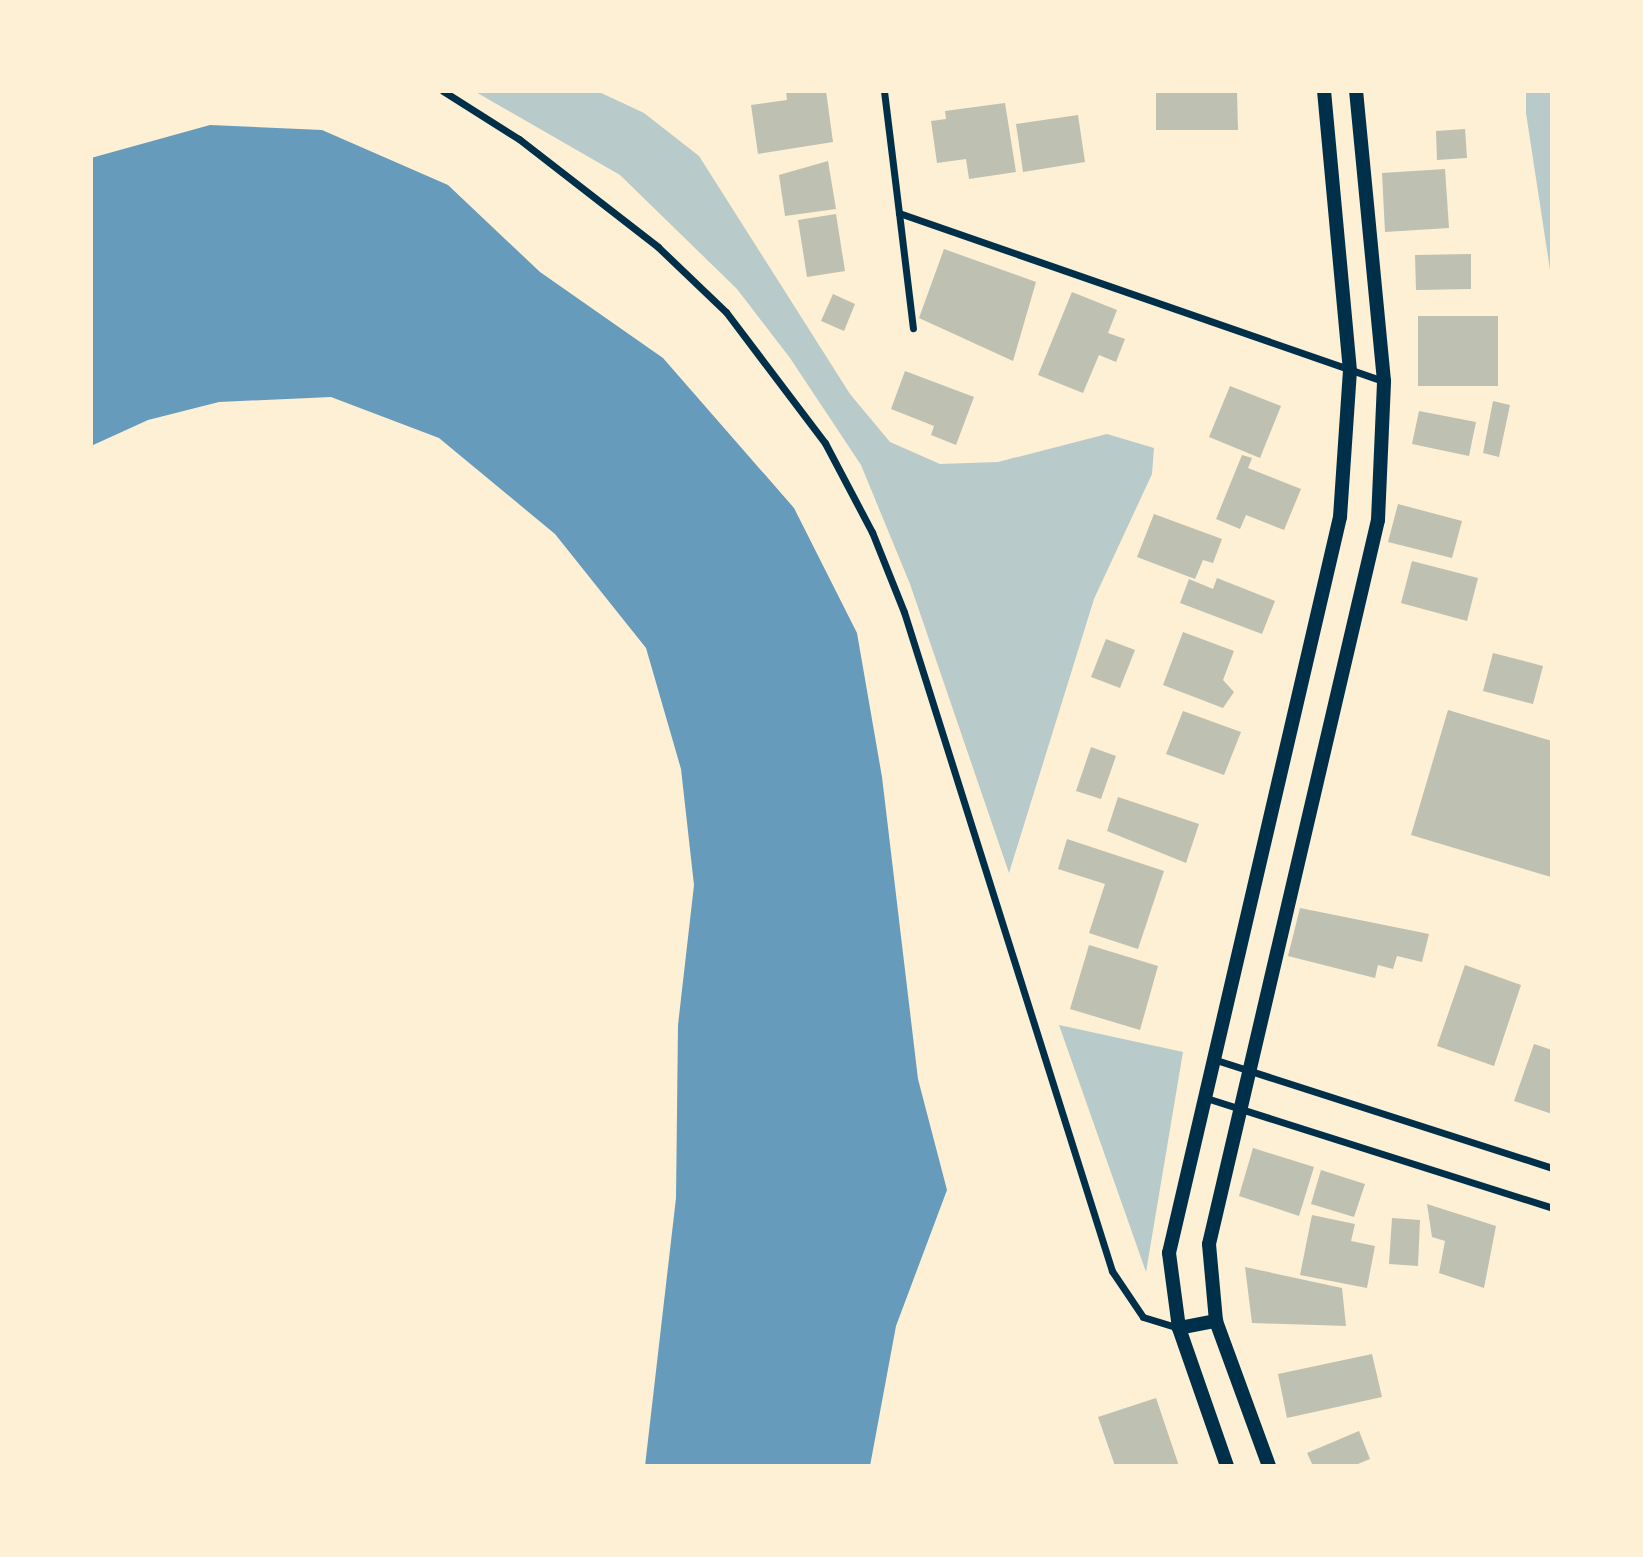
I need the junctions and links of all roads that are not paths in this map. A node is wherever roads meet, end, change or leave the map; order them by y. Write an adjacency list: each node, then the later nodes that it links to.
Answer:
1 (443, 91): 16 (street)
2 (884, 91): 5 (street)
3 (1324, 91): 7 (main road)
4 (1356, 91): 8 (main road)
5 (899, 213): 6 (street); 7 (street)
6 (913, 328)
7 (1350, 371): 8 (street); 9 (main road)
8 (1384, 382): 10 (main road)
9 (1211, 1058): 10 (street); 11 (main road)
10 (1247, 1070): 12 (main road); 13 (street)
11 (1202, 1097): 12 (street); 16 (main road)
12 (1238, 1109): 14 (street); 15 (main road)
13 (1552, 1168)
14 (1552, 1209)
15 (1216, 1321): 16 (main road); 18 (main road)
16 (1179, 1328): 17 (main road)
17 (1227, 1466)
18 (1269, 1466)

